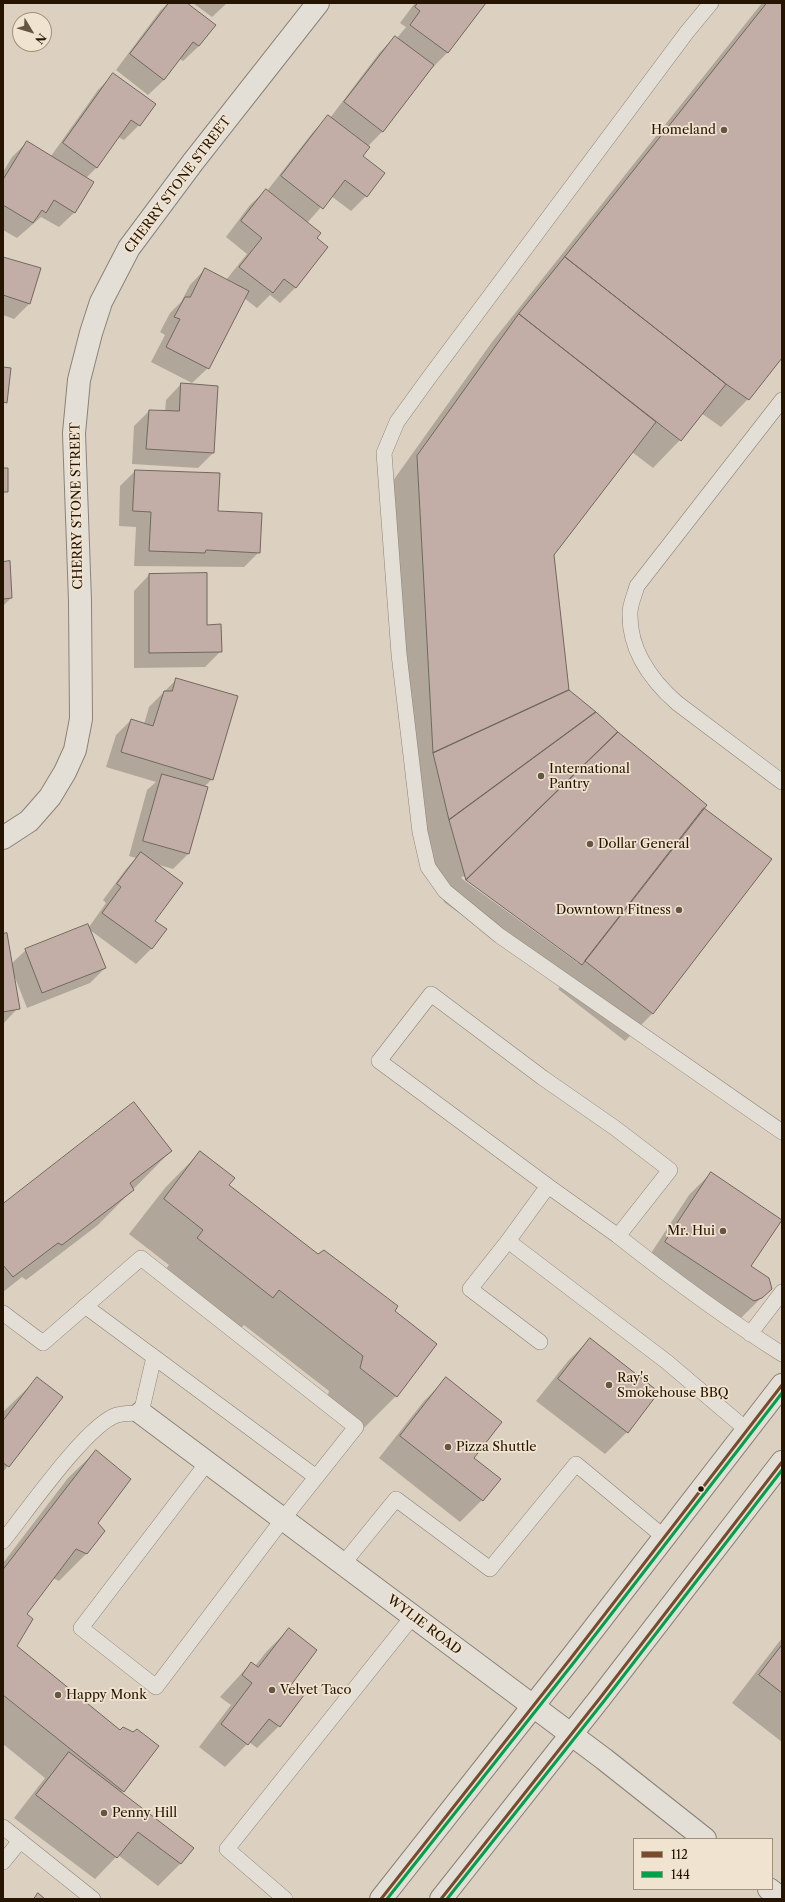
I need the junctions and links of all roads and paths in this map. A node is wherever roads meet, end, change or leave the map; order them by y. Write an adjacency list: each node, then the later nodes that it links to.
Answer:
1 (318, 3): 5 (street, CHERRY STONE STREET)
2 (711, 3): 6 (lane)
3 (782, 400): 4 (lane)
4 (782, 782)
5 (3, 838)
6 (782, 1132)
7 (548, 1186): 8 (lane); 8 (lane); 9 (lane)
8 (618, 1236): 13 (lane)
9 (508, 1241): 14 (lane); 19 (lane)
10 (782, 1292): 13 (lane)
11 (85, 1306): 12 (lane); 16 (lane); 22 (lane)
12 (3, 1313)
13 (750, 1334): 15 (lane)
14 (540, 1342)
15 (782, 1354)
16 (154, 1357): 18 (lane); 22 (lane)
17 (782, 1385): 19 (street)
18 (141, 1413): 21 (street, WYLIE ROAD); 25 (lane)
19 (747, 1430): 24 (street)
20 (782, 1462): 29 (street)
21 (207, 1463): 23 (street, WYLIE ROAD); 23 (lane)
22 (316, 1477): 23 (lane)
23 (283, 1519): 26 (street, WYLIE ROAD)
24 (664, 1538): 26 (lane); 28 (street)
25 (3, 1541)
26 (343, 1564): 27 (street, WYLIE ROAD)
27 (413, 1616): 28 (street, WYLIE ROAD); 34 (lane)
28 (533, 1707): 29 (street, WYLIE ROAD); 36 (street)
29 (571, 1736): 31 (street, WYLIE ROAD); 37 (street)
30 (3, 1827): 32 (lane)
31 (704, 1838)
32 (20, 1841): 33 (lane); 35 (lane)
33 (3, 1862)
34 (282, 1898)
35 (93, 1899)
36 (381, 1899)
37 (441, 1899)

